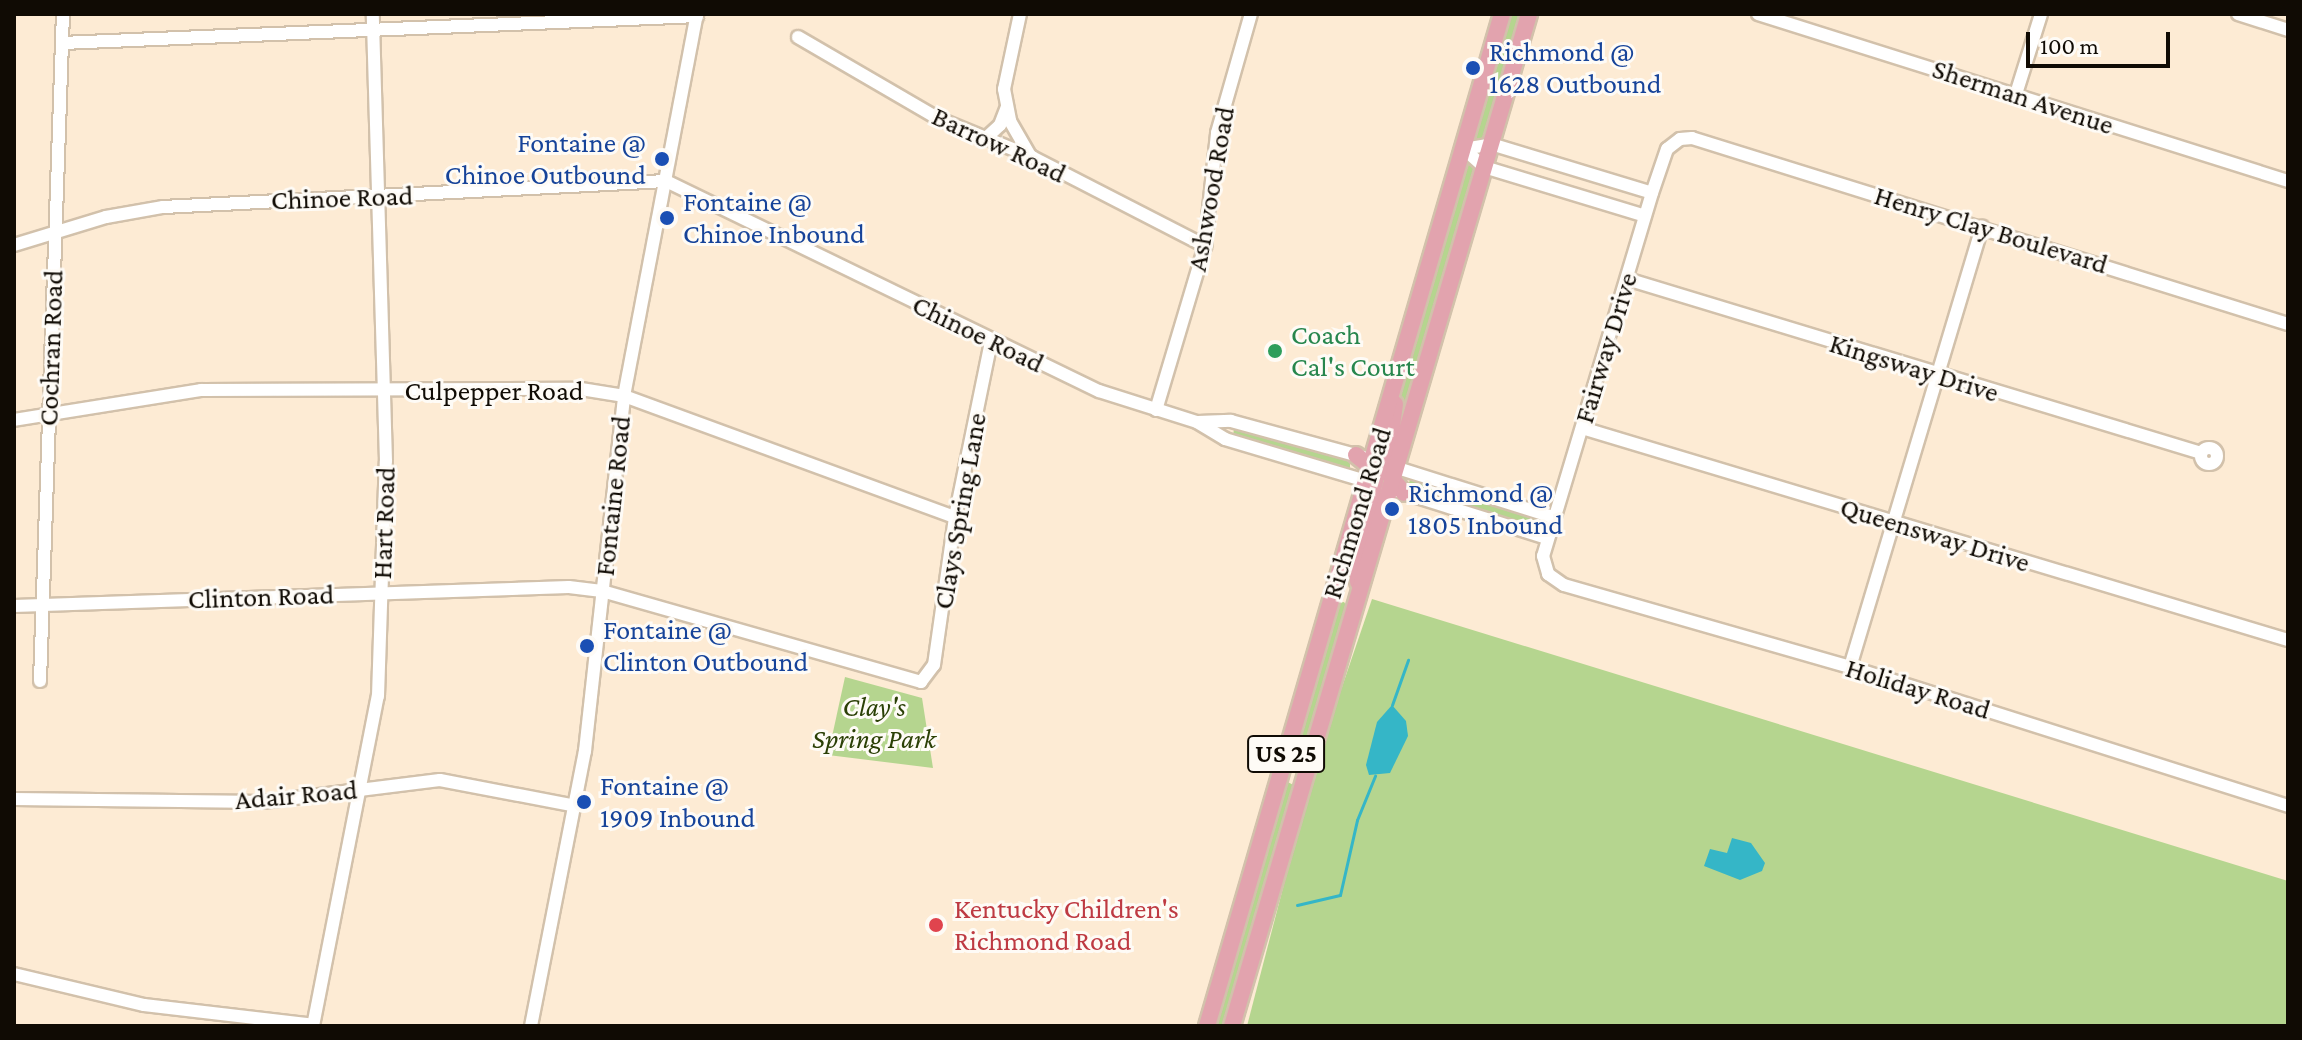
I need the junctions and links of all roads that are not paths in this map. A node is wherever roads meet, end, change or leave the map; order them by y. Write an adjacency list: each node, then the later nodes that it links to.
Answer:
1 (63, 14): 14 (street, Cochran Road)
2 (373, 14): 11 (street, Hart Road)
3 (1020, 14): 16 (street)
4 (1251, 14): 31 (street, Ashwood Road)
5 (1502, 14): 20 (main road)
6 (1529, 14): 19 (main road, Richmond Road / US 25)
7 (1758, 14): 15 (street, Sherman Avenue)
8 (2041, 14): 15 (street)
9 (2238, 14): 12 (street)
10 (697, 15): 11 (street); 23 (street, Fontaine Road)
11 (374, 30): 14 (street); 26 (street, Hart Road)
12 (2288, 30)
13 (798, 37): 17 (street, Barrow Road)
14 (62, 43): 29 (street, Cochran Road)
15 (2016, 94): 24 (street, Sherman Avenue)
16 (1007, 107): 17 (street); 21 (street)
17 (986, 138): 21 (street, Barrow Road)
18 (1692, 138): 25 (street, Fairway Drive); 28 (street, Henry Clay Boulevard)
19 (1491, 144): 20 (street); 22 (main road, Richmond Road / US 25); 25 (street)
20 (1464, 149): 22 (street); 44 (main road)
21 (1032, 157): 31 (street, Barrow Road)
22 (1484, 167): 27 (street); 44 (main road, Richmond Road / US 25)
23 (666, 181): 26 (street, Chinoe Road); 34 (street, Chinoe Road); 37 (street, Fontaine Road)
24 (2288, 181)
25 (1652, 193): 27 (street, Fairway Drive)
26 (381, 197): 29 (street, Chinoe Road); 36 (street, Hart Road)
27 (1645, 216): 32 (street, Fairway Drive)
28 (1982, 226): 33 (street, Henry Clay Boulevard); 35 (street)
29 (55, 233): 30 (street, Chinoe Road); 39 (street, Cochran Road)
30 (14, 245)
31 (1205, 246): 38 (street, Ashwood Road)
32 (1627, 279): 35 (street, Kingsway Drive); 42 (street, Fairway Drive)
33 (2288, 324)
34 (991, 342): 38 (street, Chinoe Road); 45 (street, Clays Spring Lane)
35 (1937, 376): 43 (street, Kingsway Drive); 47 (street)
36 (385, 390): 37 (street, Culpepper Road); 39 (street, Culpepper Road); 51 (street, Hart Road)
37 (624, 396): 45 (street, Culpepper Road); 50 (street, Fontaine Road)
38 (1156, 410): 41 (street, Chinoe Road)
39 (49, 413): 40 (street, Culpepper Road); 52 (street, Cochran Road)
40 (14, 420)
41 (1197, 422): 44 (street, Chinoe Road); 44 (street, Chinoe Road)
42 (1582, 428): 46 (street, Fairway Drive); 47 (street, Queensway Drive)
43 (2201, 453)
44 (1381, 474): 46 (street); 48 (street); 65 (main road, Richmond Road / US 25); 66 (main road, Richmond Road / US 25)
45 (955, 517): 56 (street, Clays Spring Lane)
46 (1553, 517): 48 (street, Fairway Drive)
47 (1892, 522): 54 (street, Queensway Drive); 55 (street)
48 (1547, 538): 49 (street, Fairway Drive)
49 (1549, 575): 55 (street, Holiday Road)
50 (602, 591): 51 (street, Clinton Road); 56 (street, Clinton Road); 60 (street, Fontaine Road)
51 (381, 593): 52 (street, Clinton Road); 58 (street, Hart Road)
52 (41, 604): 53 (street, Clinton Road); 57 (street, Cochran Road)
53 (14, 606)
54 (2288, 640)
55 (1850, 667): 61 (street, Holiday Road)
56 (927, 679)
57 (40, 681)
58 (359, 790): 59 (street, Adair Road); 60 (street, Adair Road); 63 (street, Hart Road)
59 (14, 799)
60 (576, 806): 64 (street, Fontaine Road)
61 (2288, 806)
62 (14, 974): 63 (street)
63 (313, 1025)
64 (531, 1026)
65 (1207, 1026)
66 (1232, 1026)

